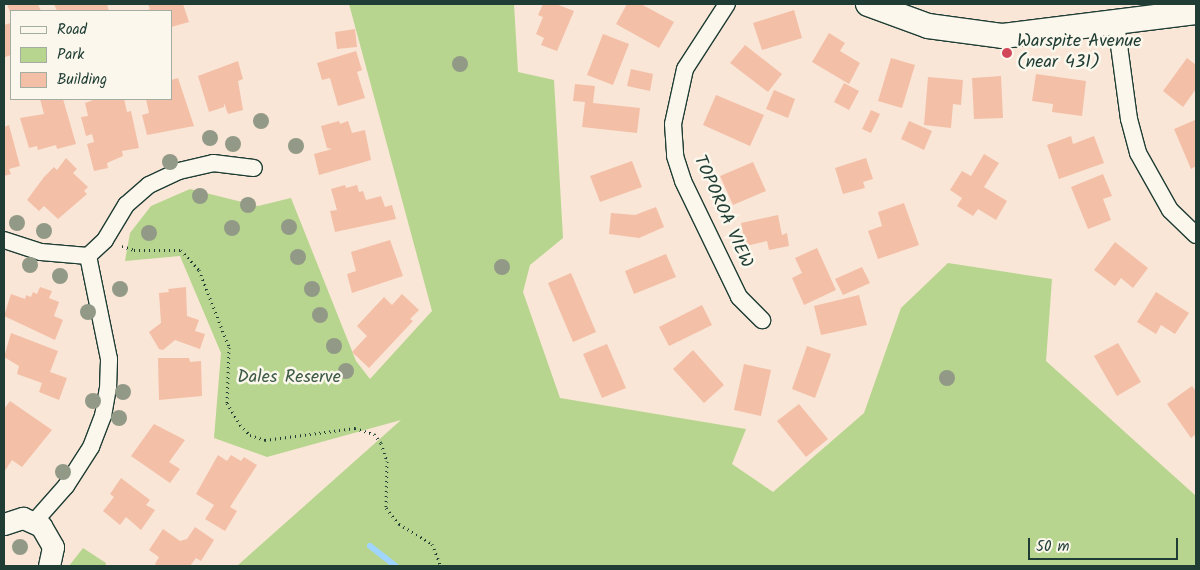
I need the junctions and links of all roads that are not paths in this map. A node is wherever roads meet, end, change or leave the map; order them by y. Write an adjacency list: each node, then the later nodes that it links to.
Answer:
1 (727, 4): 9 (street, TOPOROA VIEW)
2 (868, 4): 4 (main road)
3 (1196, 12): 4 (main road)
4 (1116, 23): 6 (street)
5 (254, 168): 8 (street)
6 (1196, 235)
7 (4, 240): 8 (street)
8 (88, 256): 10 (street)
9 (762, 320)
10 (15, 520): 11 (street)
11 (49, 566)

